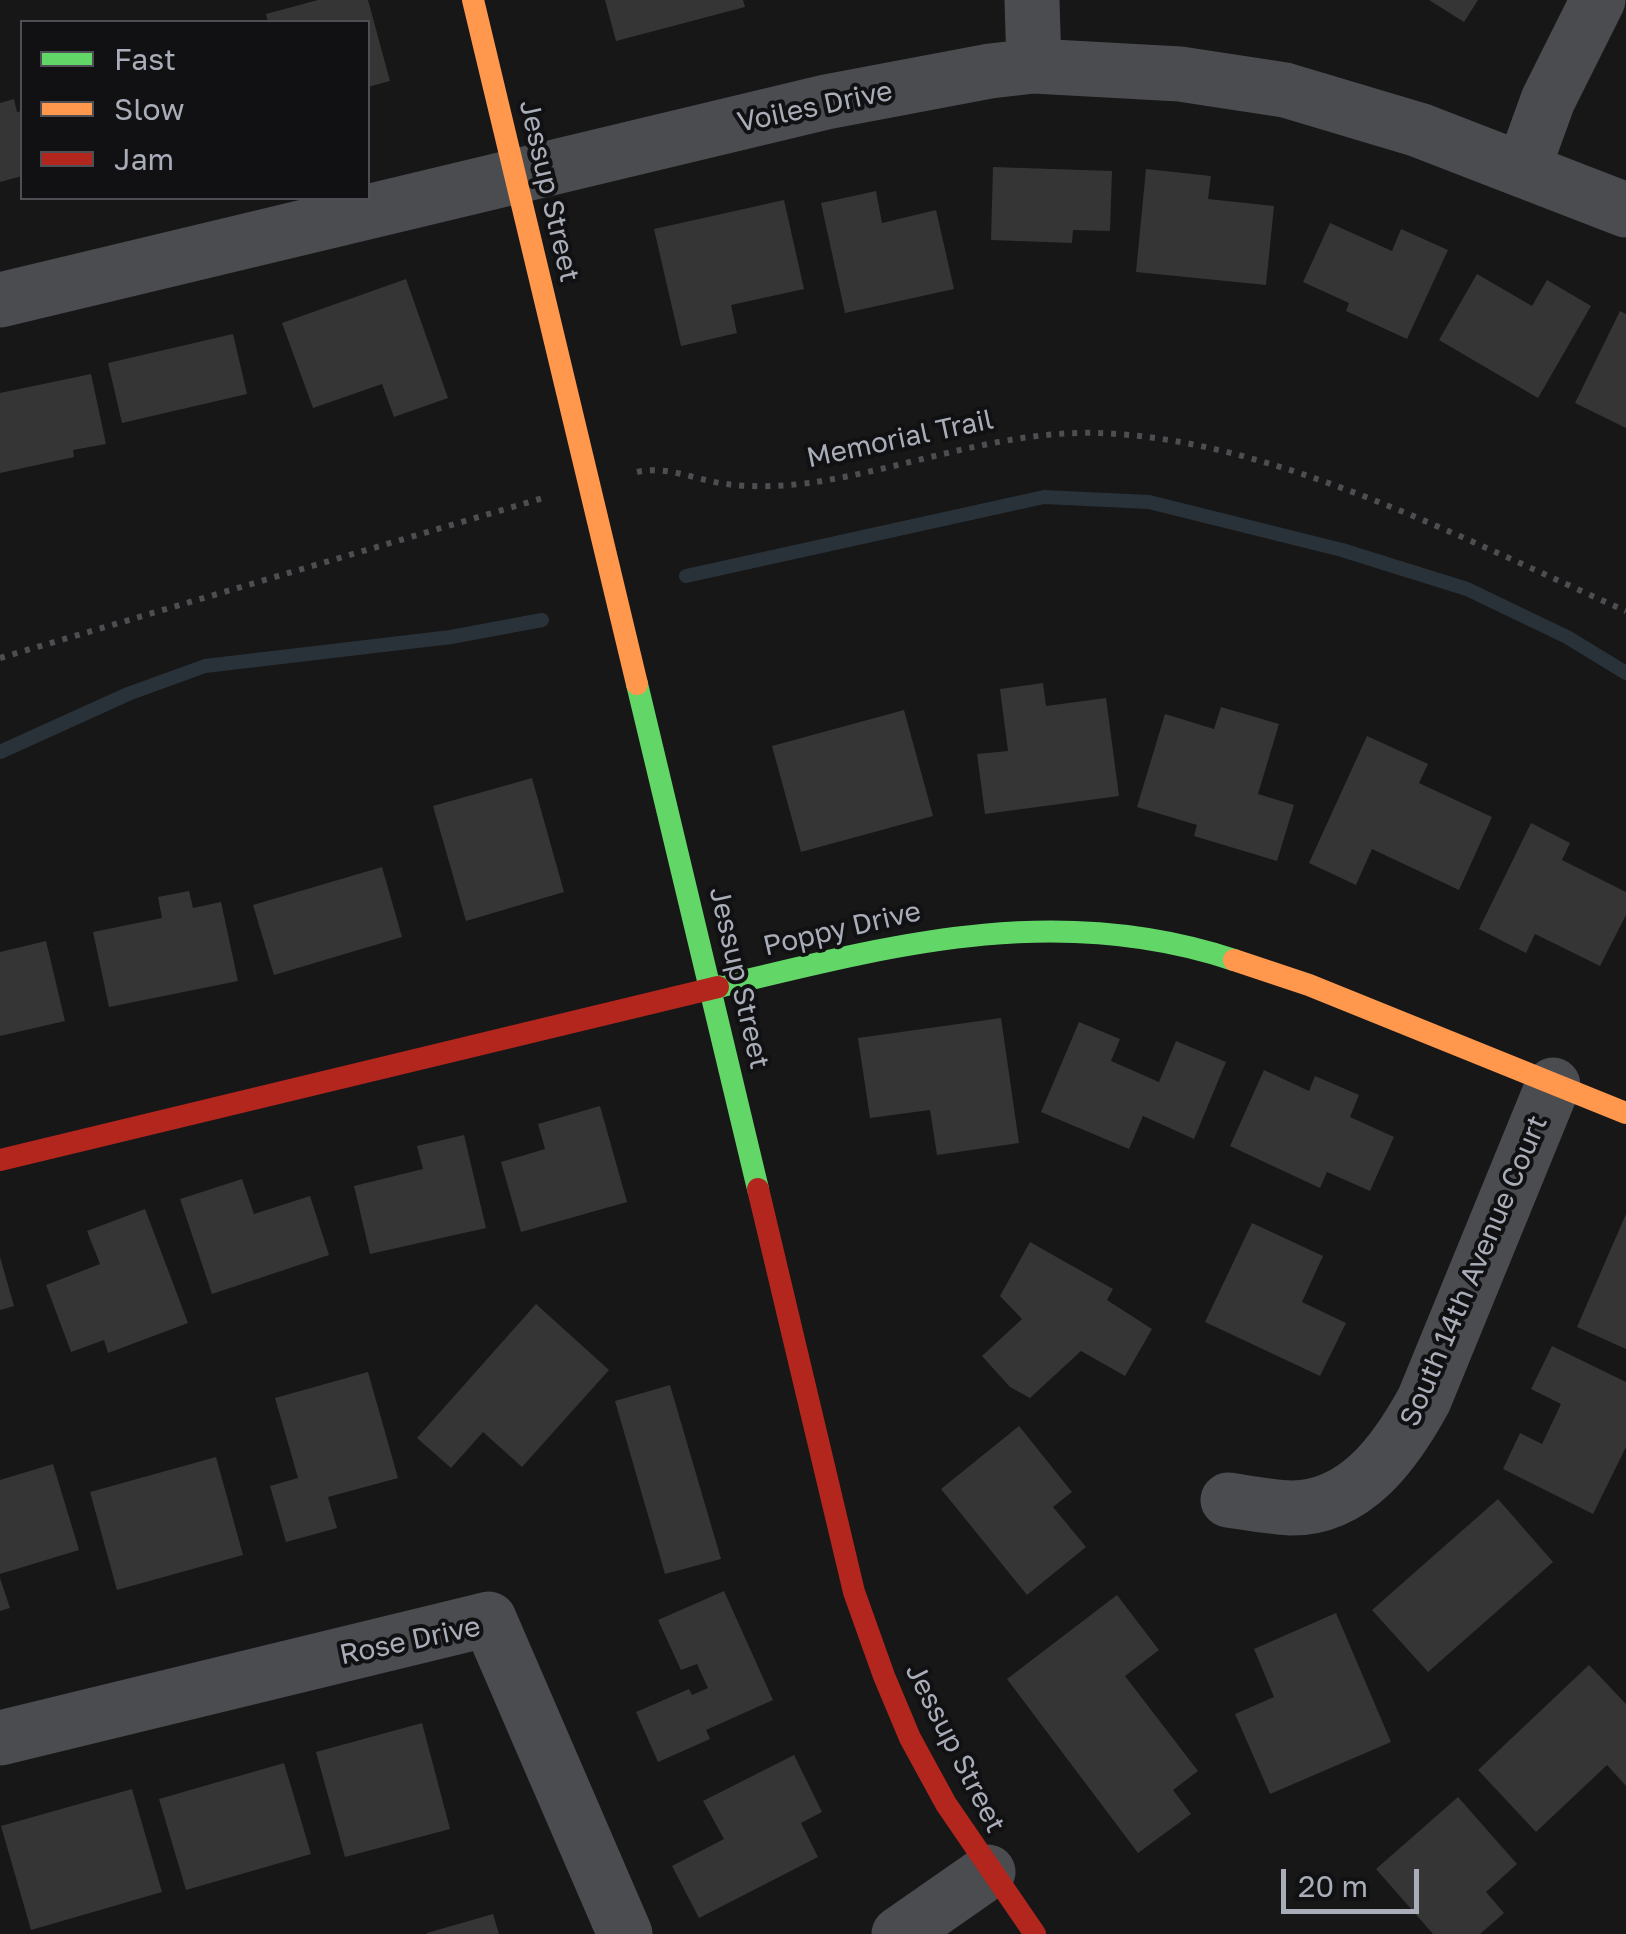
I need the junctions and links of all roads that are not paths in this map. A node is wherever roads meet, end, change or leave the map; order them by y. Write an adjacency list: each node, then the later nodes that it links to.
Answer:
1 (474, 0): 6 (street, Jessup Street)
2 (1032, 0): 4 (street)
3 (1598, 0): 5 (street)
4 (1034, 66): 5 (street, Voiles Drive); 6 (street, Voiles Drive)
5 (1522, 169): 7 (street, Voiles Drive)
6 (515, 177): 8 (street, Voiles Drive); 9 (street, Jessup Street)
7 (1626, 210)
8 (0, 300)
9 (711, 991): 10 (street, Poppy Drive); 12 (street, Poppy Drive); 15 (street, Jessup Street)
10 (1554, 1085): 11 (street, Poppy Drive); 13 (street, South 14th Avenue Court)
11 (1626, 1113)
12 (0, 1160)
13 (1228, 1500)
14 (0, 1738): 16 (street, Rose Drive)
15 (988, 1872): 17 (street); 18 (street, Jessup Street)
16 (625, 1934)
17 (899, 1934)
18 (1035, 1934)

